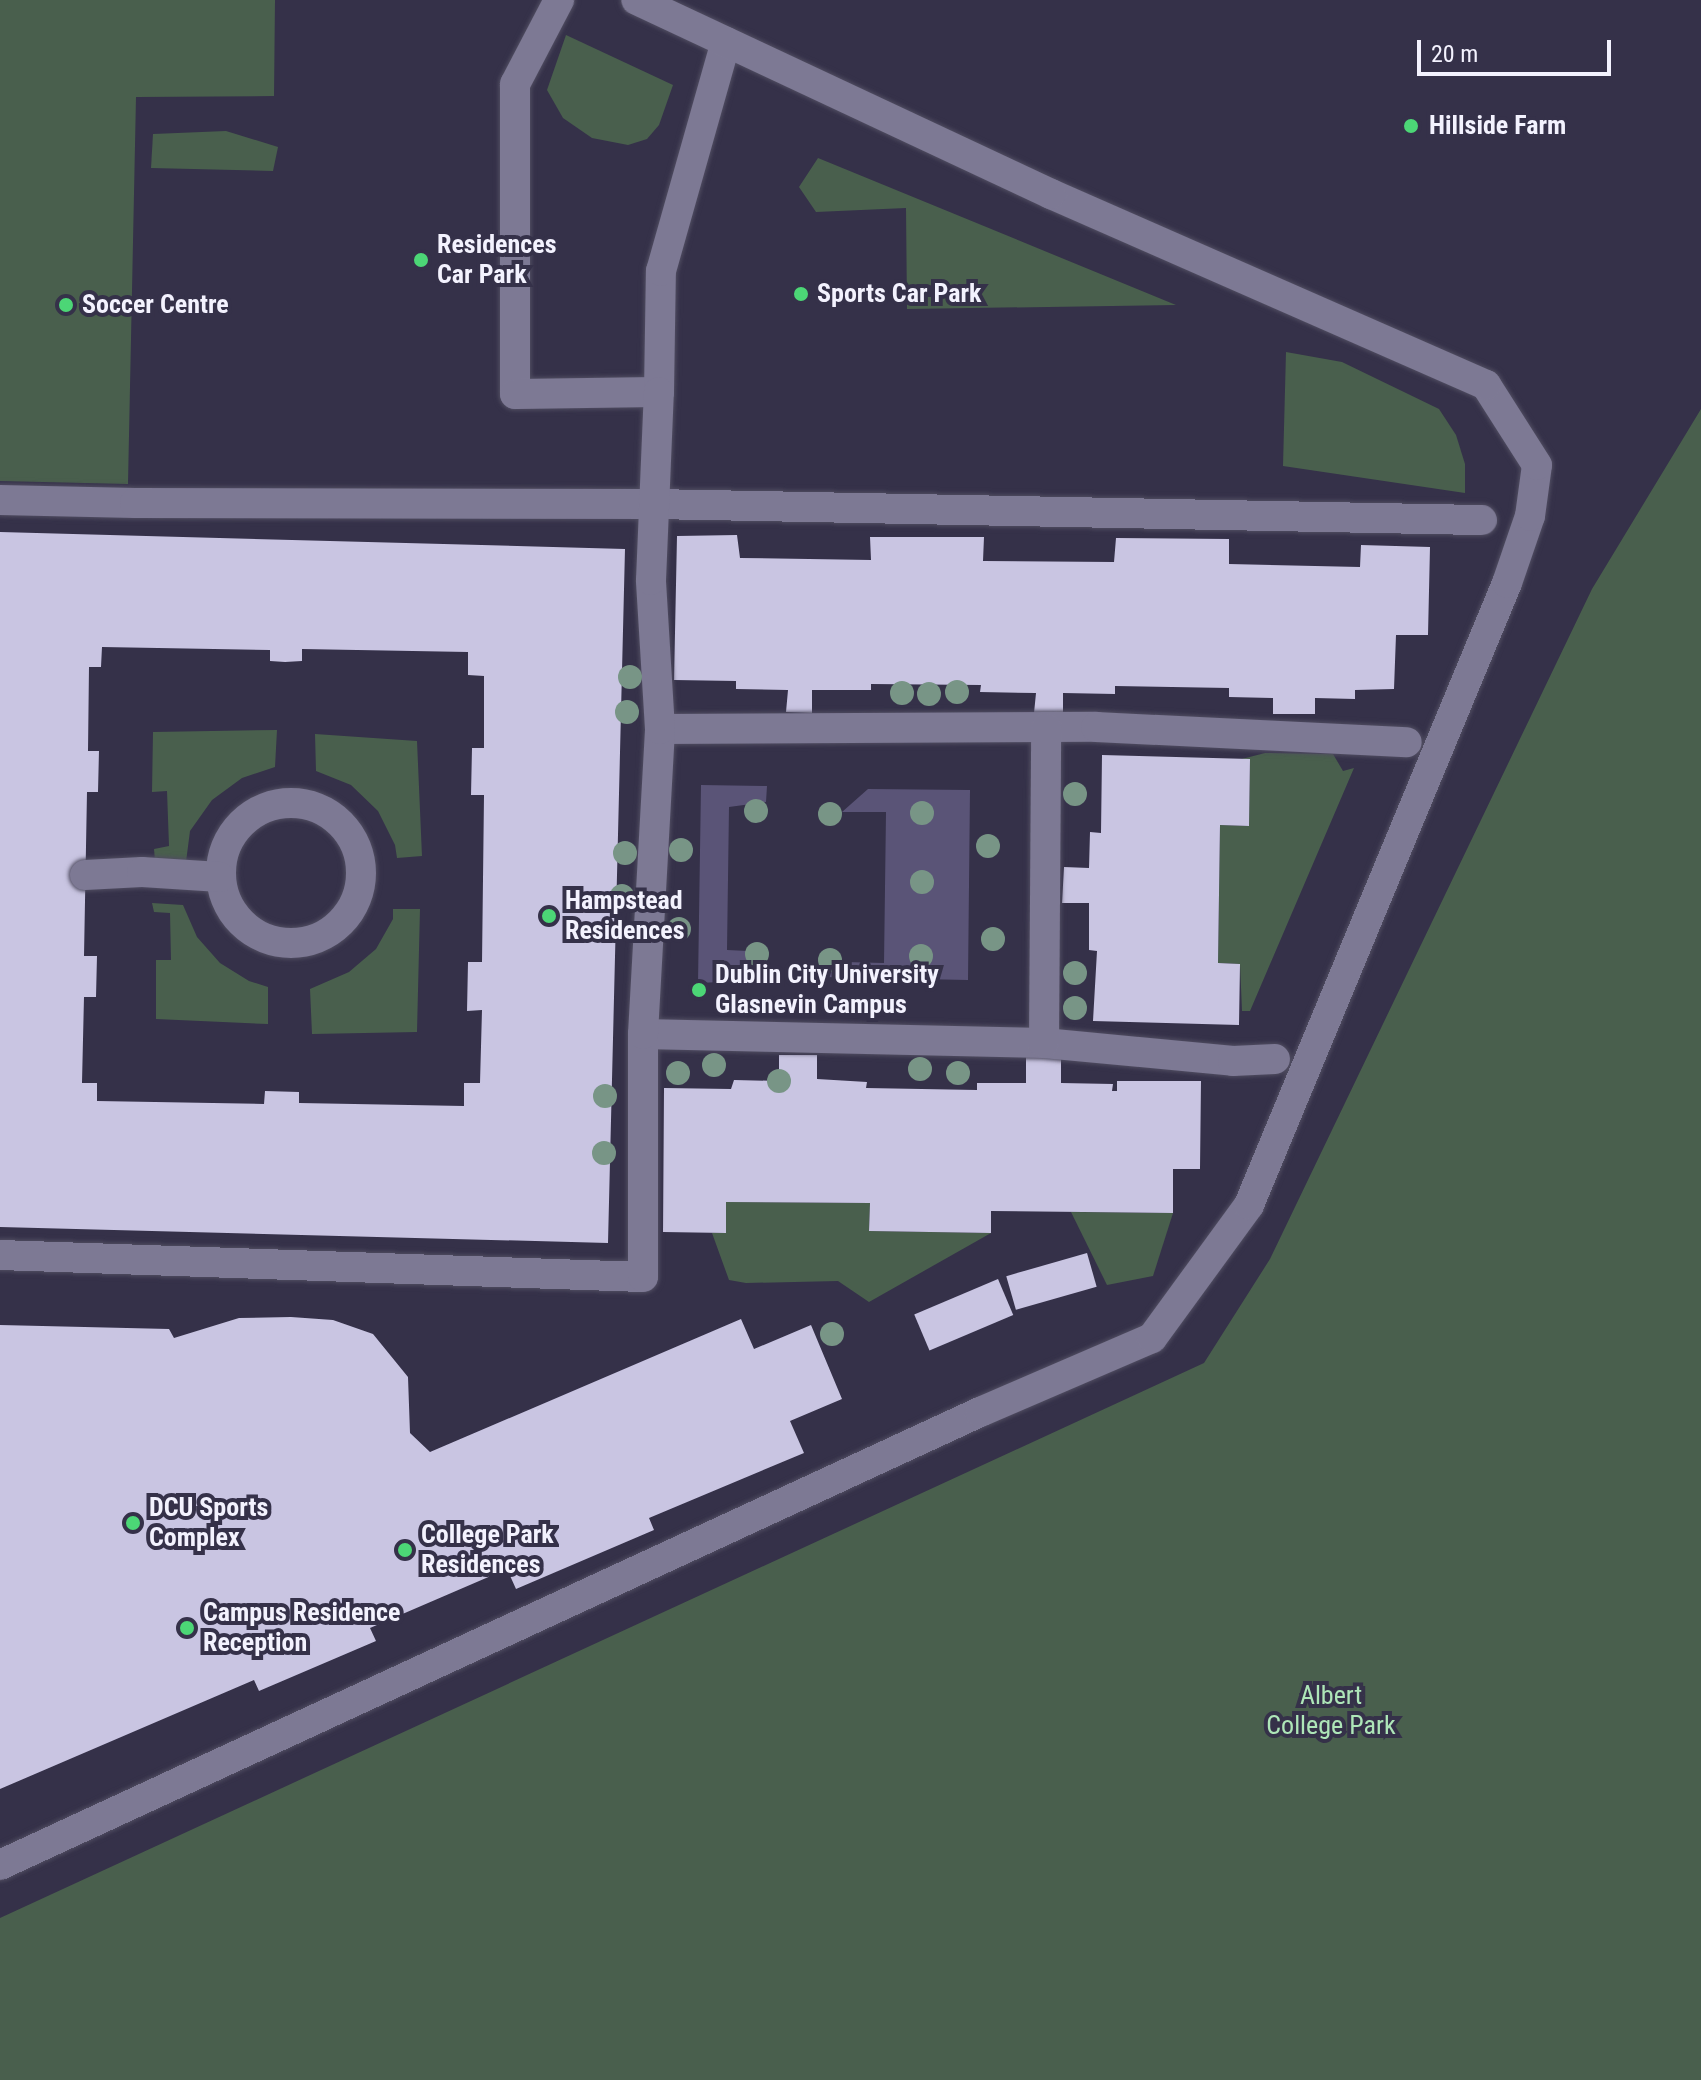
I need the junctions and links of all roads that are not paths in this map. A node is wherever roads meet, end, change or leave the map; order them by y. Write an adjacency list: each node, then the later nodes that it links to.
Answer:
1 (559, 0): 4 (lane)
2 (636, 0): 3 (lane)
3 (726, 42): 4 (lane); 17 (lane)
4 (659, 392): 6 (lane)
5 (0, 500): 6 (lane)
6 (653, 504): 7 (lane); 9 (lane)
7 (1482, 520)
8 (1046, 728): 9 (lane); 10 (lane); 14 (lane)
9 (660, 729): 13 (lane)
10 (1407, 742)
11 (85, 875): 12 (lane)
12 (220, 877): 12 (lane)
13 (643, 1034): 14 (lane); 16 (lane)
14 (1044, 1043): 15 (lane)
15 (1275, 1059)
16 (0, 1255)
17 (0, 1865)

